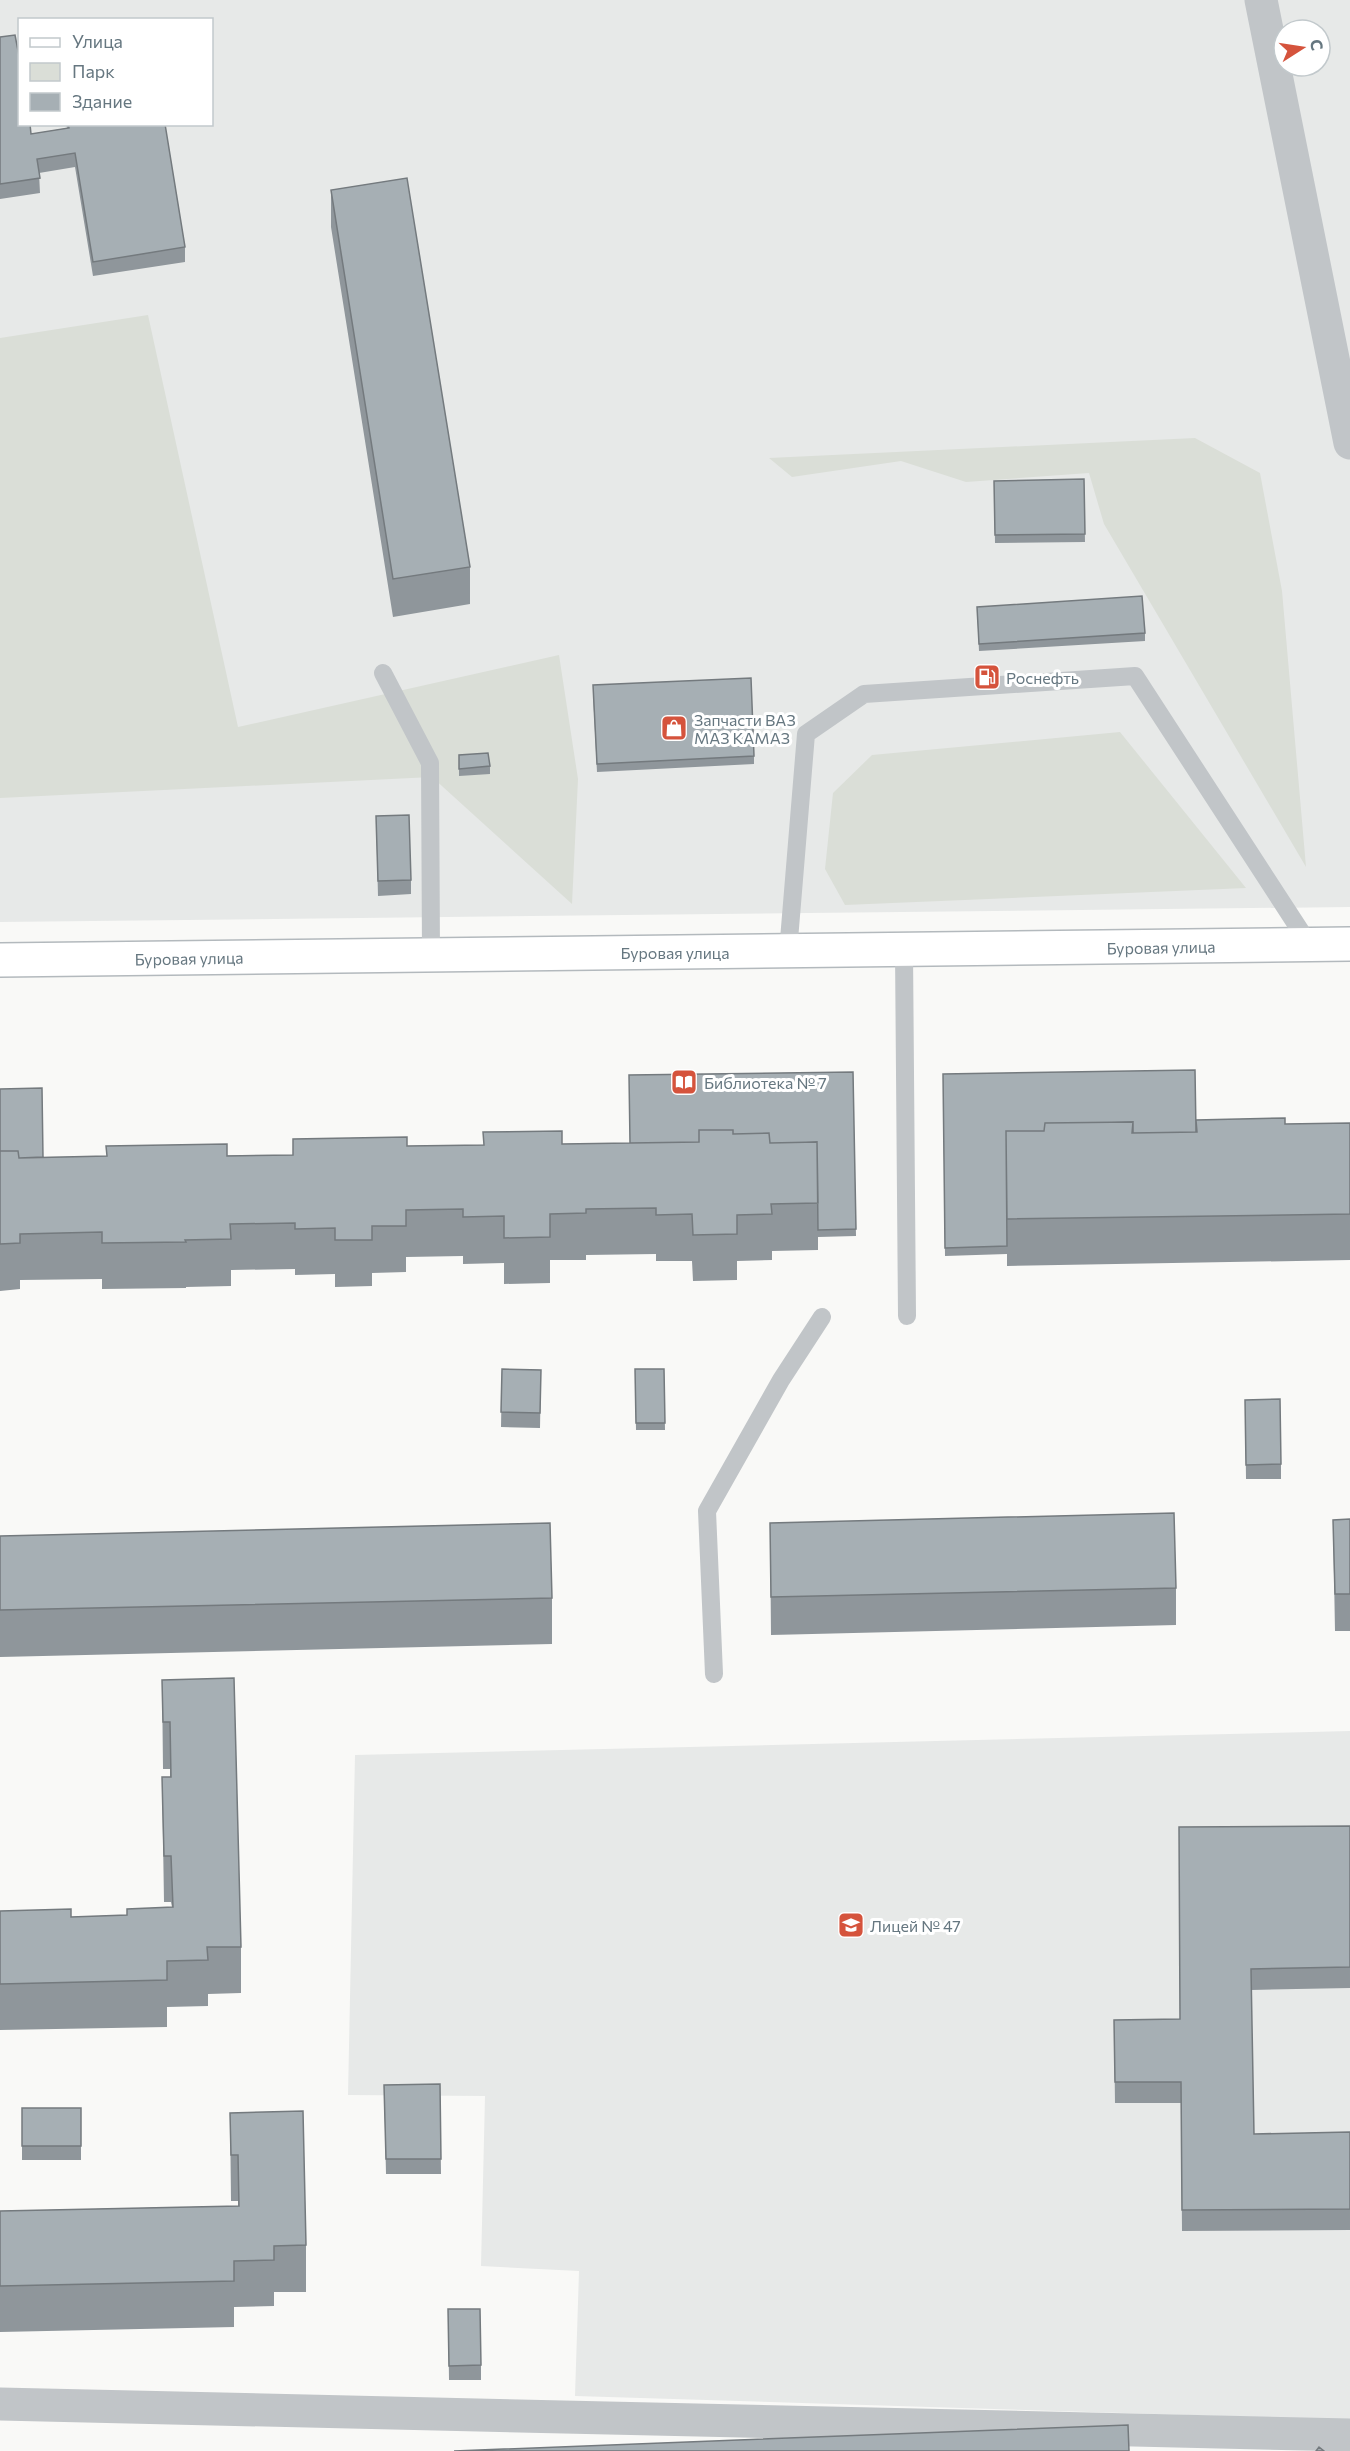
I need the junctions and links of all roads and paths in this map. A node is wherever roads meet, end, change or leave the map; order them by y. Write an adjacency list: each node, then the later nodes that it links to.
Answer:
1 (1261, 0): 2 (street)
2 (1350, 443)
3 (383, 673): 8 (lane)
4 (1309, 944): 5 (main road, Буровая улица); 6 (main road, Буровая улица); 7 (lane)
5 (1350, 944)
6 (904, 951): 7 (main road, Буровая улица); 10 (lane)
7 (789, 952): 8 (main road, Буровая улица)
8 (431, 955): 9 (main road, Буровая улица)
9 (0, 960)
10 (907, 1316)
11 (822, 1317): 12 (lane)
12 (714, 1674)
13 (0, 2404): 14 (street)
14 (1350, 2435)

